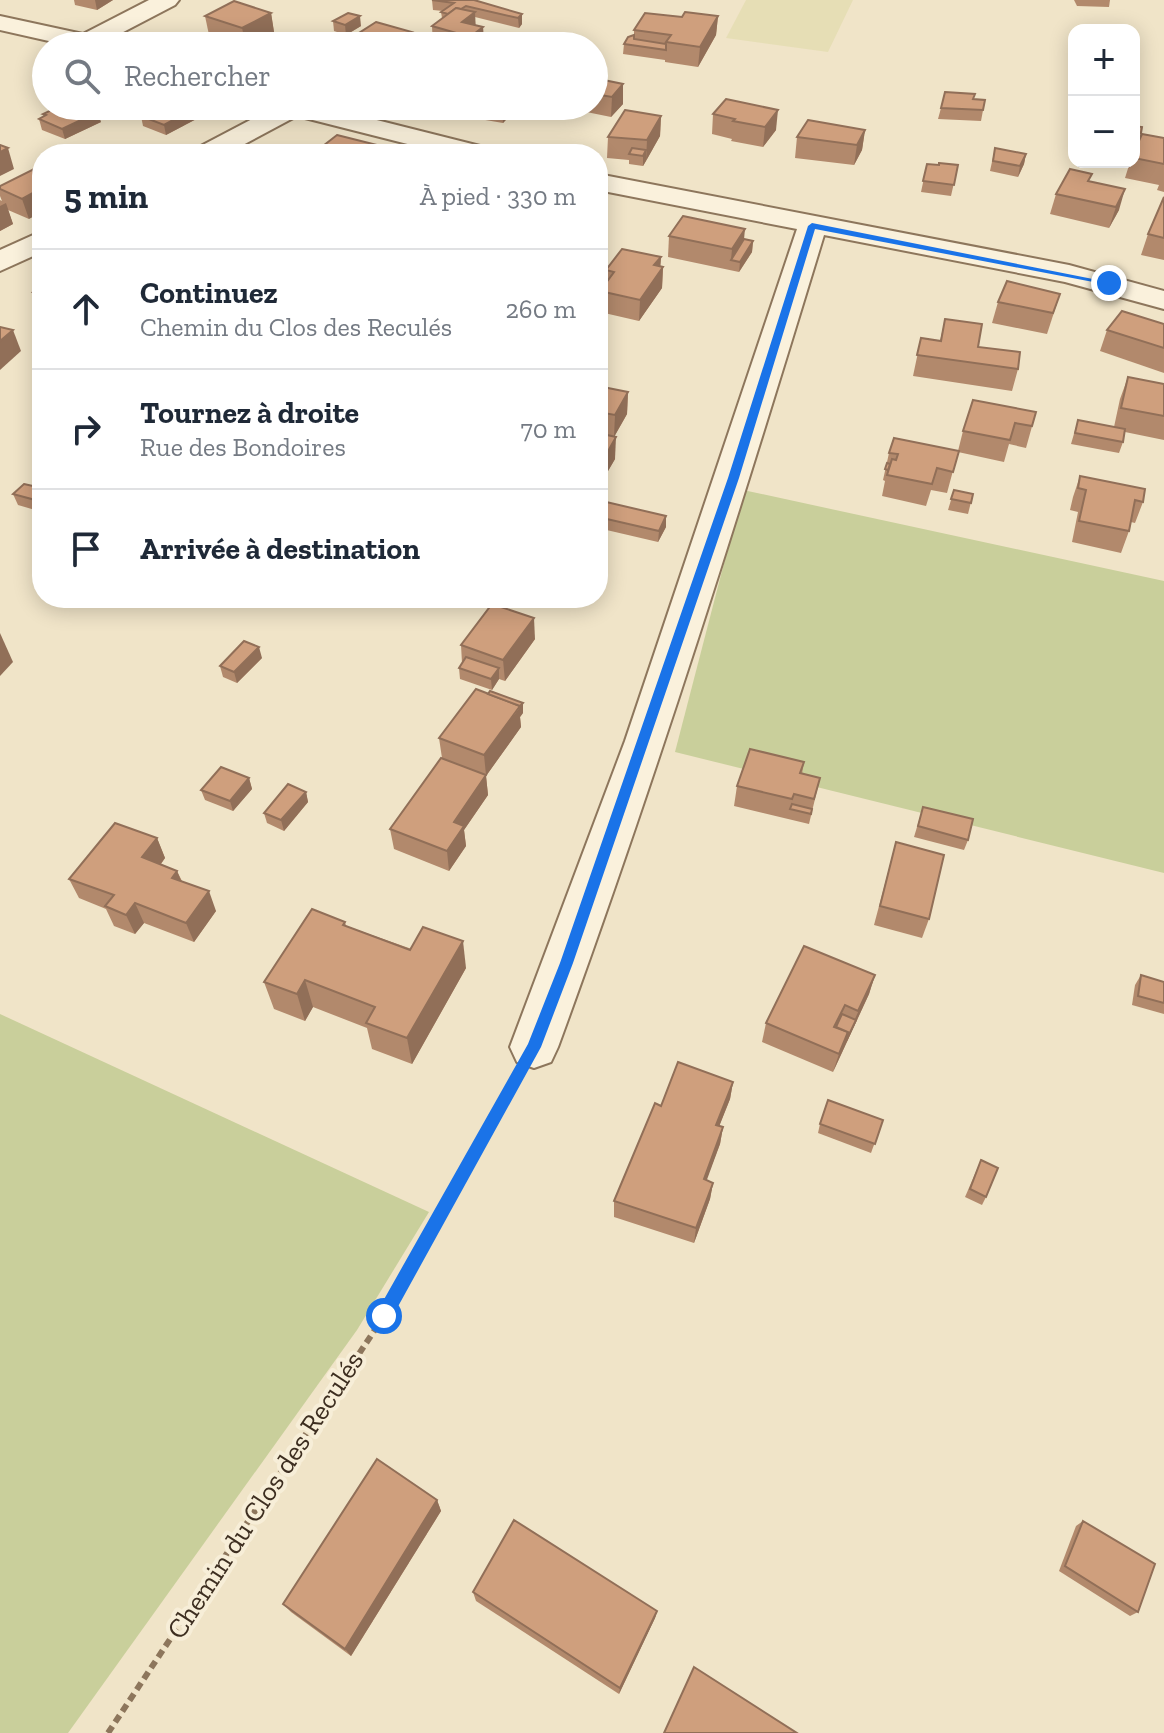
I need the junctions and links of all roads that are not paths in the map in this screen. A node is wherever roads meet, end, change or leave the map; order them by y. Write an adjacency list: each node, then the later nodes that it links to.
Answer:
1 (167, 0): 4 (street)
2 (0, 23): 3 (street)
3 (41, 32)
4 (115, 32)
5 (268, 120): 7 (street)
6 (344, 120): 8 (street)
7 (224, 144)
8 (439, 144)
9 (608, 184): 10 (street)
10 (812, 226): 13 (street); 14 (street)
11 (32, 245): 12 (street)
12 (0, 262)
13 (1164, 300)
14 (534, 1047)

